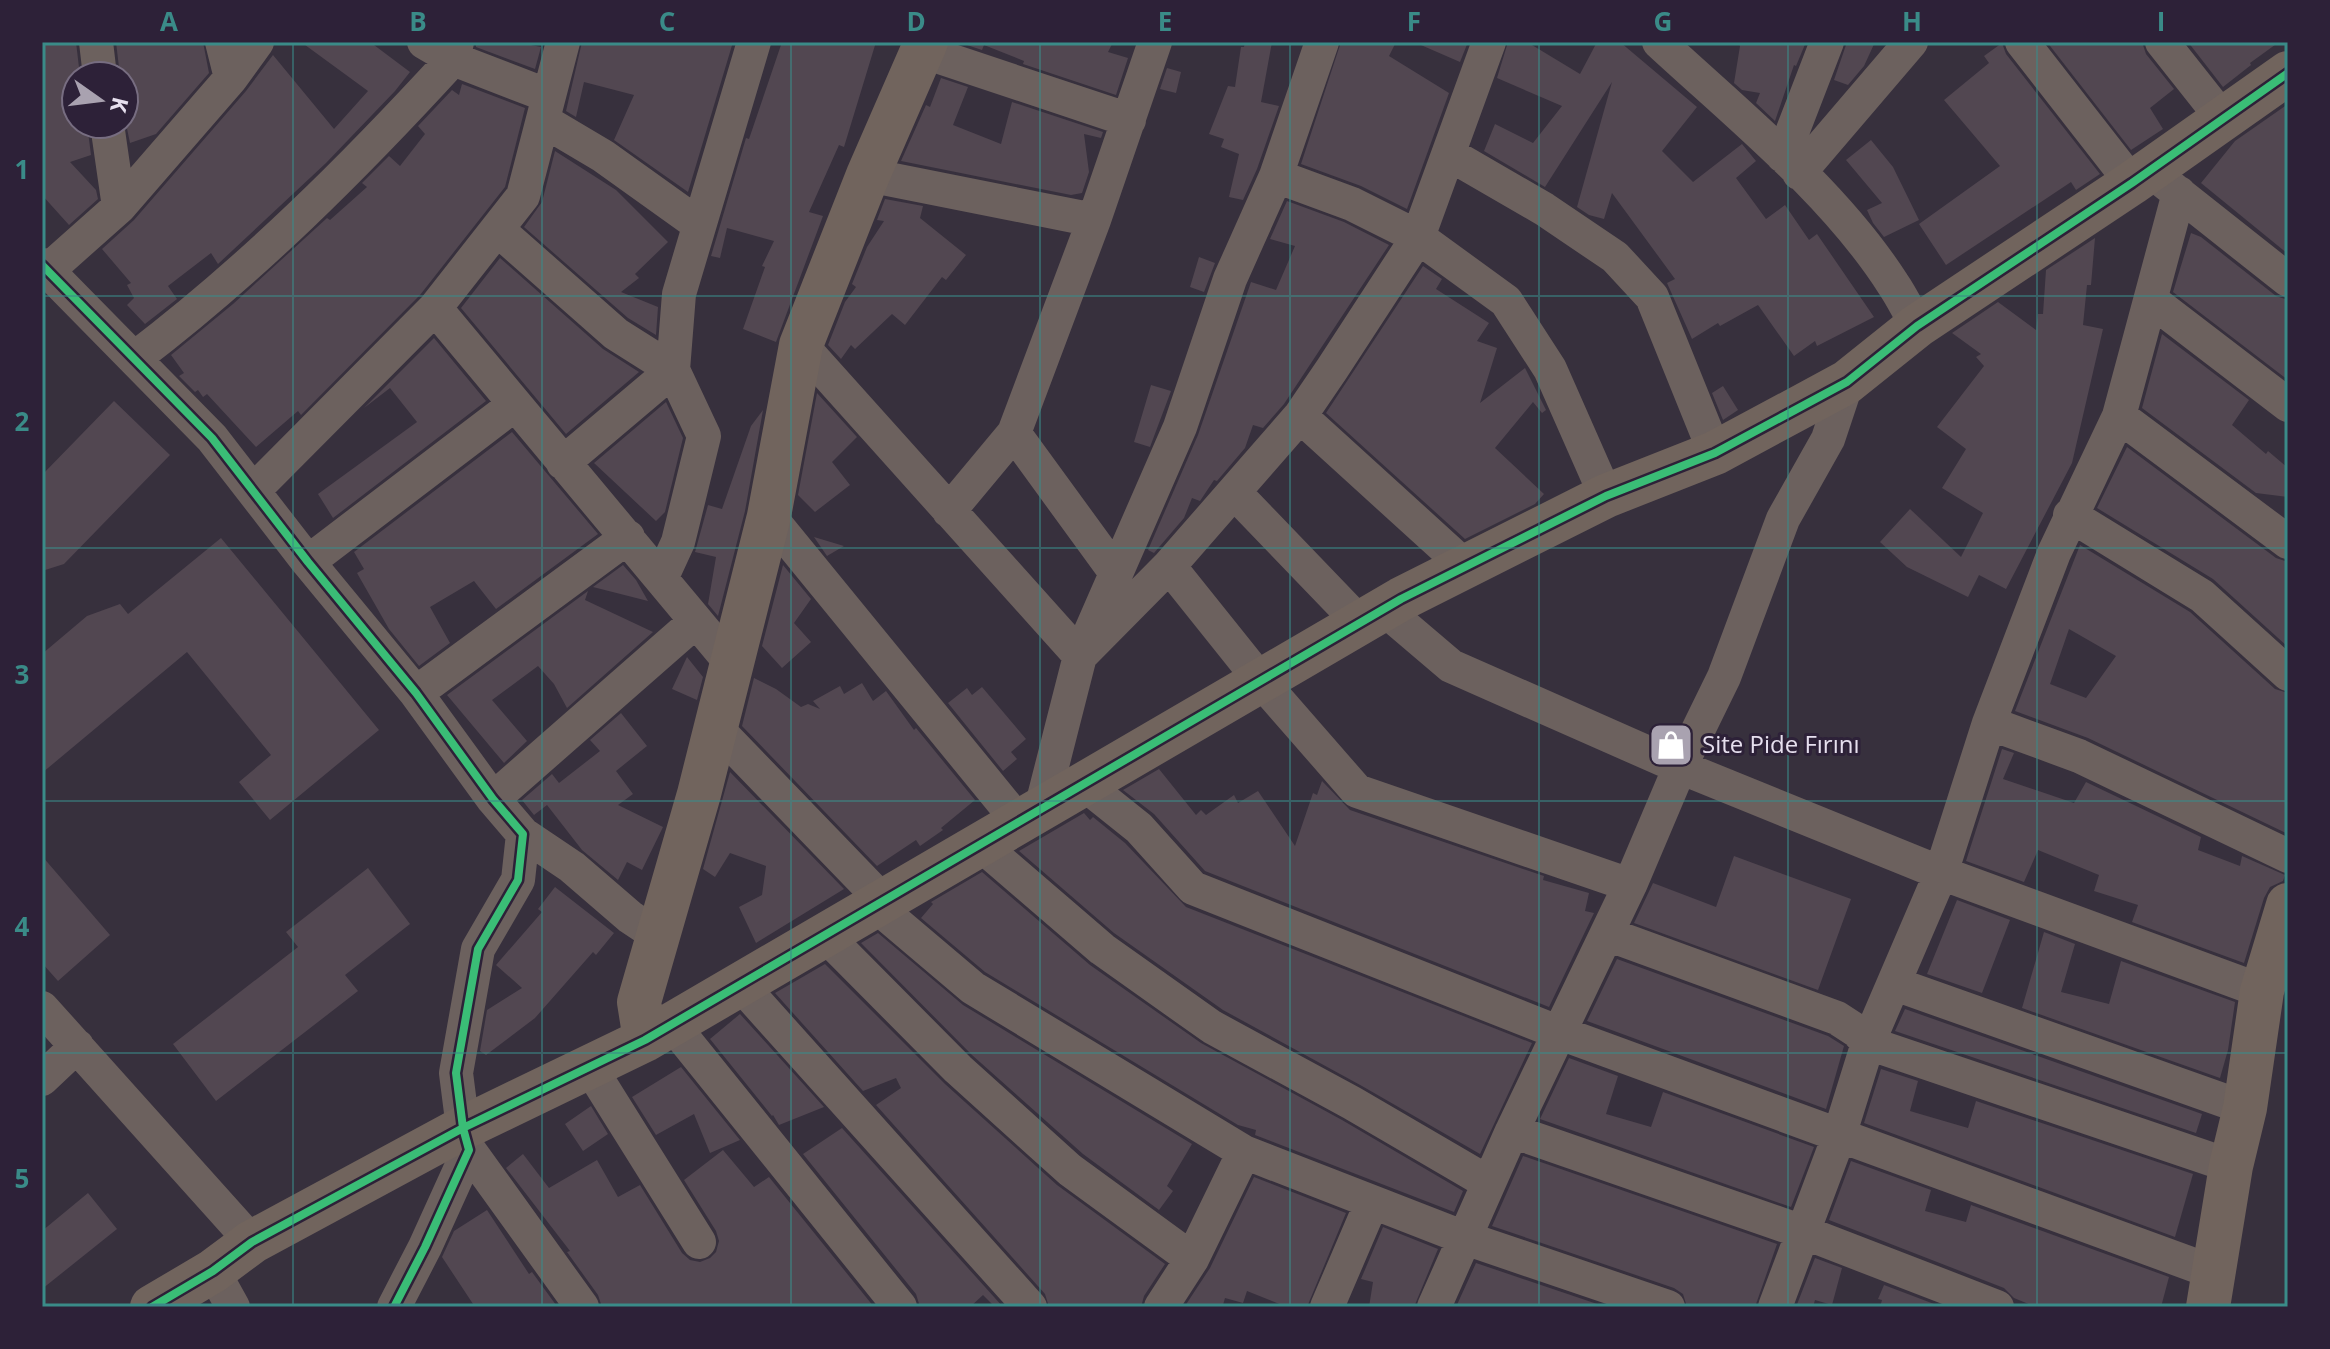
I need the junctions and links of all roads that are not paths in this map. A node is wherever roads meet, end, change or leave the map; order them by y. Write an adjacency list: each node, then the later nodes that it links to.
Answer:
1 (222, 42): 17 (street)
2 (257, 42): 17 (street)
3 (424, 42): 15 (street)
4 (563, 42): 18 (street)
5 (754, 42): 29 (street)
6 (1155, 42): 20 (street)
7 (1322, 42): 25 (street)
8 (1489, 42): 22 (street)
9 (1659, 42): 23 (street)
10 (1827, 42): 23 (street)
11 (1911, 42): 23 (street)
12 (2022, 42): 26 (street)
13 (2162, 42): 19 (street)
14 (924, 46): 20 (street); 24 (street)
15 (455, 50): 18 (street); 38 (street)
16 (2288, 73): 19 (street)
17 (231, 78): 27 (street)
18 (547, 109): 29 (street); 30 (street)
19 (2223, 119): 26 (street)
20 (1129, 120): 28 (street)
21 (109, 140): 27 (street)
22 (1449, 154): 31 (street); 46 (street)
23 (1791, 165): 36 (street)
24 (868, 175): 28 (street); 37 (street)
25 (1276, 176): 31 (street); 59 (street)
26 (2154, 182): 33 (street); 34 (street); 36 (street)
27 (119, 207): 32 (street)
28 (1094, 220): 45 (street)
29 (698, 224): 39 (street)
30 (498, 230): 35 (street); 39 (street)
31 (1418, 237): 43 (street); 50 (street)
32 (45, 268): 38 (street)
33 (2288, 280)
34 (2151, 300): 42 (street); 44 (street)
35 (435, 308): 41 (street); 48 (street)
36 (1917, 326): 40 (street)
37 (801, 345): 51 (street); 53 (street)
38 (135, 358): 48 (street)
39 (673, 370): 47 (street); 60 (street)
40 (1847, 382): 46 (street); 70 (street)
41 (514, 405): 47 (street); 56 (street)
42 (2288, 405)
43 (1300, 416): 49 (street); 58 (street)
44 (2119, 416): 52 (street); 55 (street)
45 (1014, 433): 51 (street); 59 (street)
46 (1715, 453): 50 (street)
47 (563, 463): 54 (street)
48 (253, 491): 56 (street)
49 (1234, 492): 57 (street); 61 (street)
50 (1606, 496): 58 (street)
51 (949, 511): 63 (street)
52 (2070, 515): 65 (street); 68 (street)
53 (769, 516): 64 (street); 73 (street)
54 (628, 537): 60 (street); 67 (street)
55 (2288, 542)
56 (308, 562): 67 (street)
57 (1169, 566): 63 (street); 66 (street)
58 (1466, 567): 61 (street)
59 (1116, 573): 63 (street)
60 (661, 579): 62 (street)
61 (1372, 616): 66 (street); 70 (street)
62 (696, 621): 64 (street); 72 (street)
63 (1080, 656): 73 (street)
64 (732, 664): 69 (street)
65 (2288, 674)
66 (1261, 681): 71 (street); 78 (street)
67 (416, 693): 72 (street)
68 (1989, 723): 76 (street); 77 (street)
69 (716, 728): 79 (street); 82 (street)
70 (1680, 767): 77 (street); 78 (street)
71 (1084, 784): 73 (street); 89 (street)
72 (493, 799): 74 (street)
73 (1030, 816): 75 (street)
74 (523, 834): 82 (street); 97 (street)
75 (980, 844): 79 (street); 100 (street)
76 (2288, 856)
77 (1941, 873): 85 (street); 86 (street)
78 (1630, 885): 81 (street)
79 (879, 903): 83 (street); 98 (street)
80 (2288, 905): 86 (street)
81 (1607, 934): 89 (street); 90 (street)
82 (657, 935): 88 (street)
83 (825, 935): 84 (street); 106 (street)
84 (740, 984): 88 (street); 113 (street)
85 (1895, 984): 90 (street); 94 (street)
86 (2262, 991): 94 (street)
87 (42, 1008): 91 (street)
88 (658, 1032): 92 (street); 112 (street)
89 (1560, 1033): 95 (street); 96 (street)
90 (1868, 1043): 96 (street); 99 (street)
91 (77, 1046): 93 (street); 104 (street)
92 (589, 1066): 97 (street); 105 (street)
93 (42, 1079)
94 (2245, 1108): 99 (street)
95 (1512, 1131): 100 (street); 102 (street)
96 (1839, 1136): 102 (street); 108 (street)
97 (466, 1139): 104 (street); 110 (street); 111 (street)
98 (1244, 1152): 101 (street); 106 (street)
99 (2231, 1166): 108 (street)
100 (1489, 1183): 103 (street)
101 (1372, 1202): 103 (street); 115 (street)
102 (1803, 1232): 118 (street); 119 (street)
103 (1465, 1238): 116 (street); 117 (street)
104 (252, 1242): 107 (street)
105 (699, 1242)
106 (1192, 1259): 114 (street)
107 (223, 1289): 109 (street)
108 (2210, 1289)
109 (152, 1307)
110 (394, 1307)
111 (582, 1307)
112 (900, 1307)
113 (1030, 1307)
114 (1161, 1307)
115 (1327, 1307)
116 (1434, 1307)
117 (1668, 1307)
118 (1775, 1307)
119 (1997, 1307)

